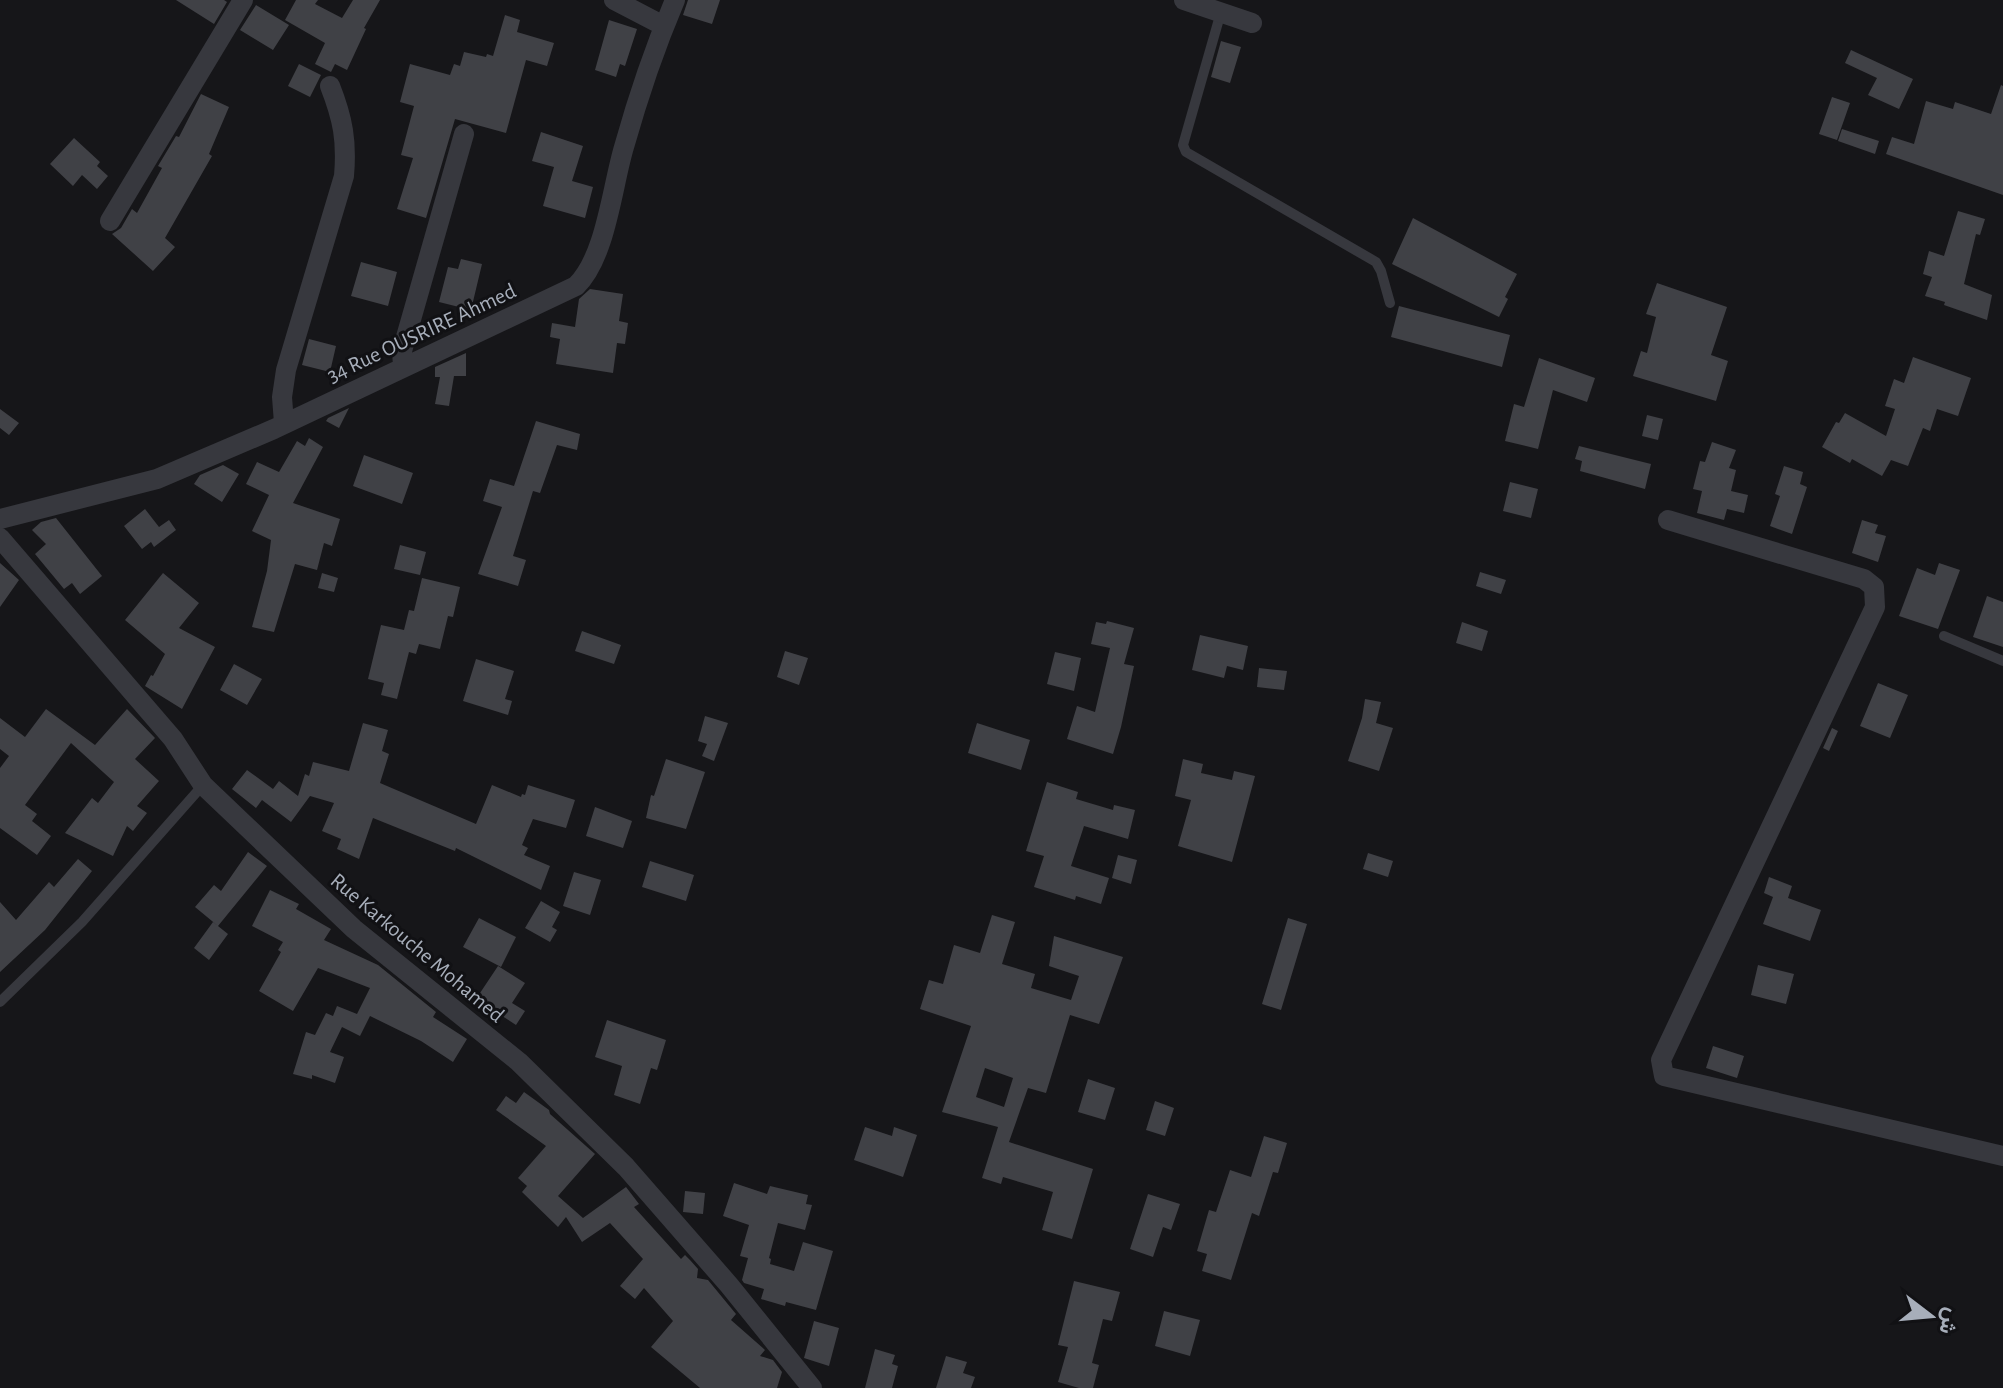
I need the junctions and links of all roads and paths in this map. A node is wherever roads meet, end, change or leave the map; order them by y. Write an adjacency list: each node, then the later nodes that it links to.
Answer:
1 (243, 0): 10 (street)
2 (614, 0): 7 (street)
3 (675, 0): 7 (street, 34 Rue OUSRIRE Ahmed)
4 (1184, 0): 5 (street)
5 (1221, 12): 6 (street); 11 (lane)
6 (1252, 23)
7 (664, 26): 12 (street, 34 Rue OUSRIRE Ahmed)
8 (330, 86): 13 (street)
9 (464, 134): 12 (street)
10 (110, 221)
11 (1390, 303)
12 (403, 366): 13 (street, 34 Rue OUSRIRE Ahmed)
13 (284, 423): 14 (street, 34 Rue OUSRIRE Ahmed)
14 (0, 519)
15 (1668, 520): 21 (street)
16 (0, 538): 19 (street, Rue Karkouche Mohamed)
17 (1944, 636): 18 (lane)
18 (2003, 661)
19 (203, 785): 20 (lane); 22 (street, Rue Karkouche Mohamed)
20 (0, 1002)
21 (2003, 1156)
22 (812, 1388)

